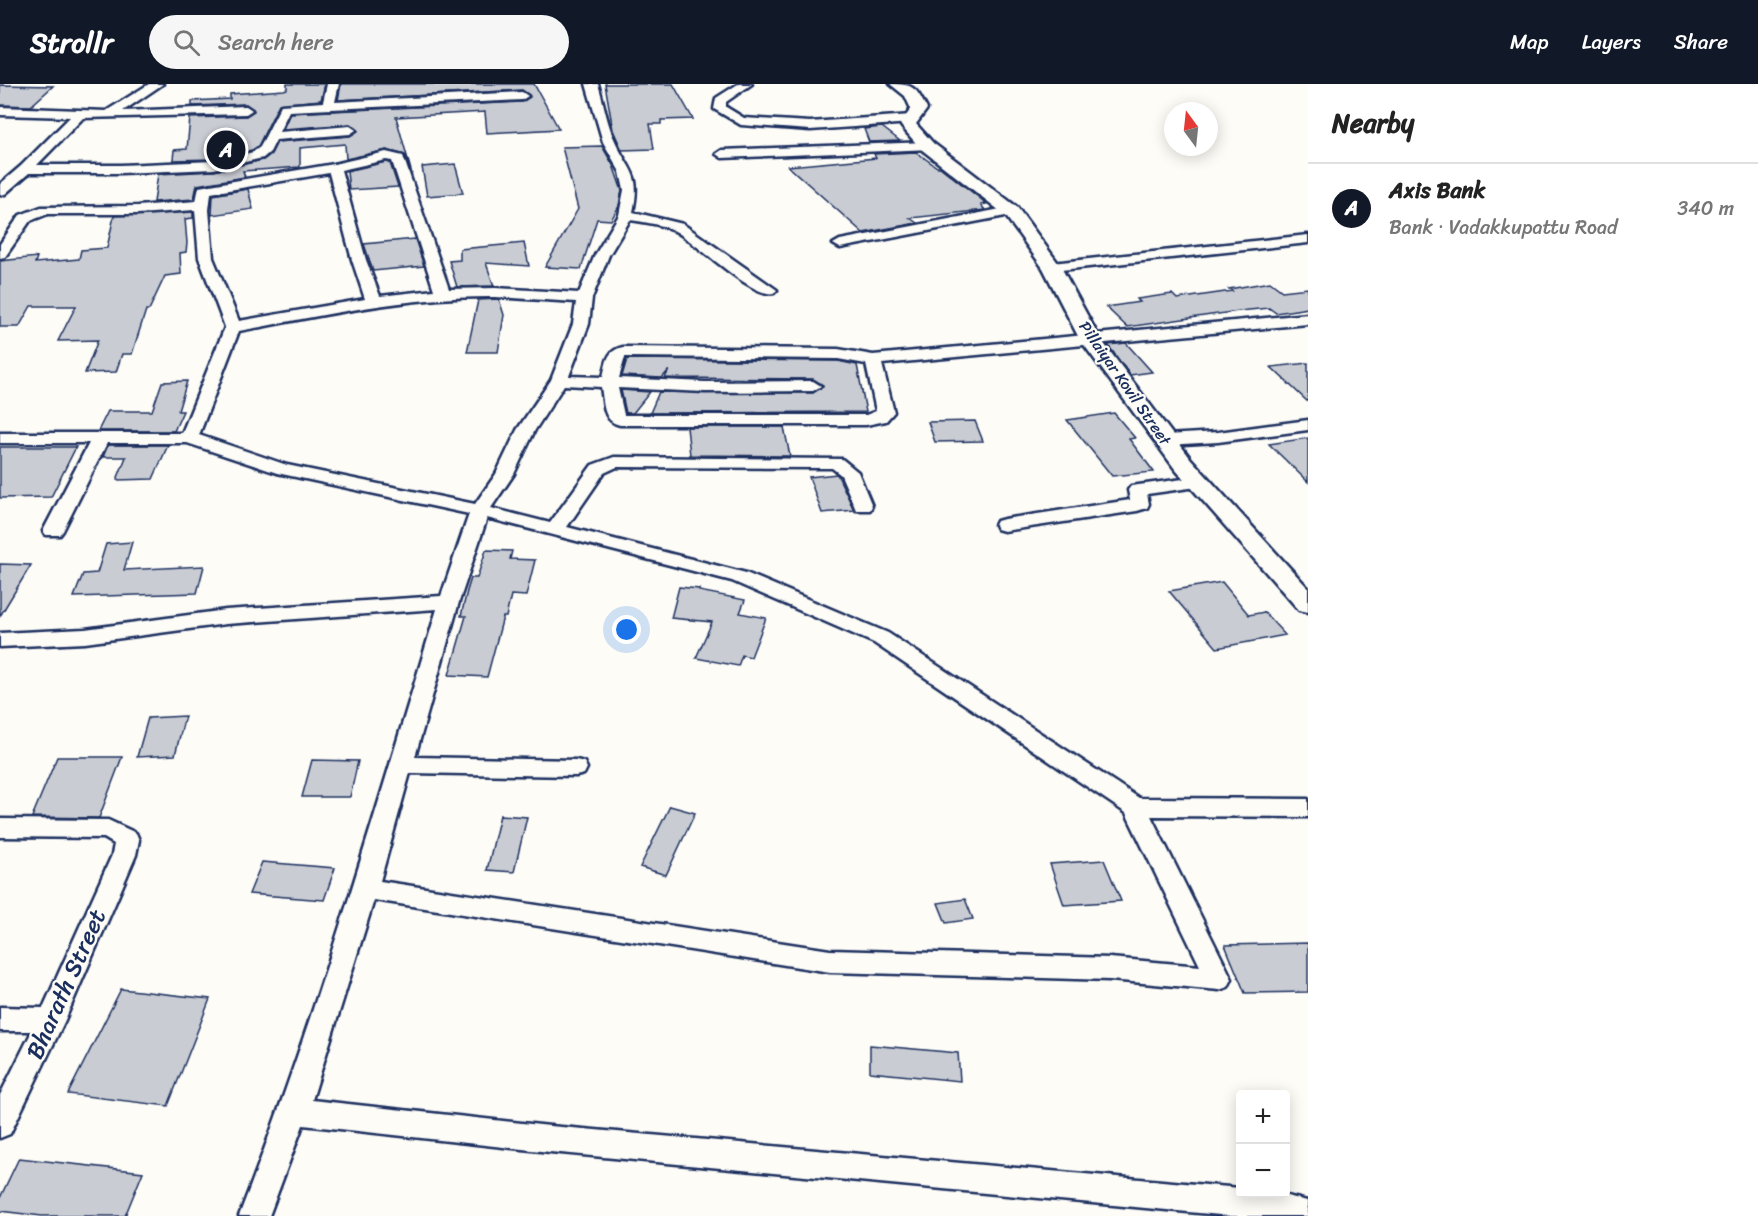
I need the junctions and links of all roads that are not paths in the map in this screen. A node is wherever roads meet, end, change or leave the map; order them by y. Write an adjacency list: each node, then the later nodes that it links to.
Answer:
1 (157, 84): 11 (street)
2 (333, 84): 7 (street)
3 (592, 84): 23 (street)
4 (746, 84): 12 (street)
5 (898, 84): 12 (street, Pillaiyar Kovil Street)
6 (522, 96): 7 (street)
7 (328, 105): 14 (street)
8 (246, 110): 11 (street)
9 (0, 111): 10 (street)
10 (81, 114): 11 (street); 19 (street)
11 (110, 115)
12 (912, 119): 15 (street, Pillaiyar Kovil Street)
13 (350, 130): 14 (street)
14 (270, 137): 17 (street)
15 (927, 146): 16 (street); 22 (street, Pillaiyar Kovil Street)
16 (722, 154)
17 (214, 165): 19 (street); 21 (street)
18 (334, 168): 21 (street); 29 (street); 31 (street)
19 (26, 169): 20 (street)
20 (0, 191)
21 (203, 197): 26 (street); 33 (street)
22 (1011, 211): 25 (street); 27 (street, Pillaiyar Kovil Street)
23 (626, 215): 28 (street); 30 (street)
24 (1308, 238): 27 (street)
25 (840, 244)
26 (0, 254)
27 (1052, 267): 34 (street, Pillaiyar Kovil Street)
28 (769, 290)
29 (443, 293): 30 (street); 31 (street)
30 (584, 298): 36 (street)
31 (374, 302): 33 (street)
32 (1308, 319): 34 (street)
33 (233, 327): 42 (street)
34 (1089, 338): 35 (street); 43 (street, Pillaiyar Kovil Street)
35 (873, 360): 37 (street); 37 (street)
36 (559, 380): 37 (street); 46 (street)
37 (609, 384): 38 (street)
38 (813, 386)
39 (1308, 425): 43 (street)
40 (0, 438): 41 (street)
41 (101, 438): 42 (street); 49 (street)
42 (189, 438): 46 (street)
43 (1166, 440): 44 (street, Pillaiyar Kovil Street)
44 (1198, 482): 47 (street); 50 (street, Pillaiyar Kovil Street)
45 (863, 506): 48 (street)
46 (480, 512): 48 (street); 51 (street)
47 (1004, 525)
48 (555, 530): 55 (street)
49 (54, 531)
50 (1304, 596)
51 (449, 602): 52 (street); 53 (street)
52 (0, 640)
53 (402, 765): 54 (street); 58 (street)
54 (576, 768)
55 (1135, 807): 56 (street); 58 (street)
56 (1308, 808)
57 (0, 828): 60 (street, Bharath Street)
58 (365, 889): 61 (street)
59 (0, 1019): 60 (street)
60 (51, 1020): 62 (street, Bharath Street)
61 (294, 1111): 63 (street); 64 (street)
62 (0, 1125)
63 (1296, 1211)
64 (254, 1216)

